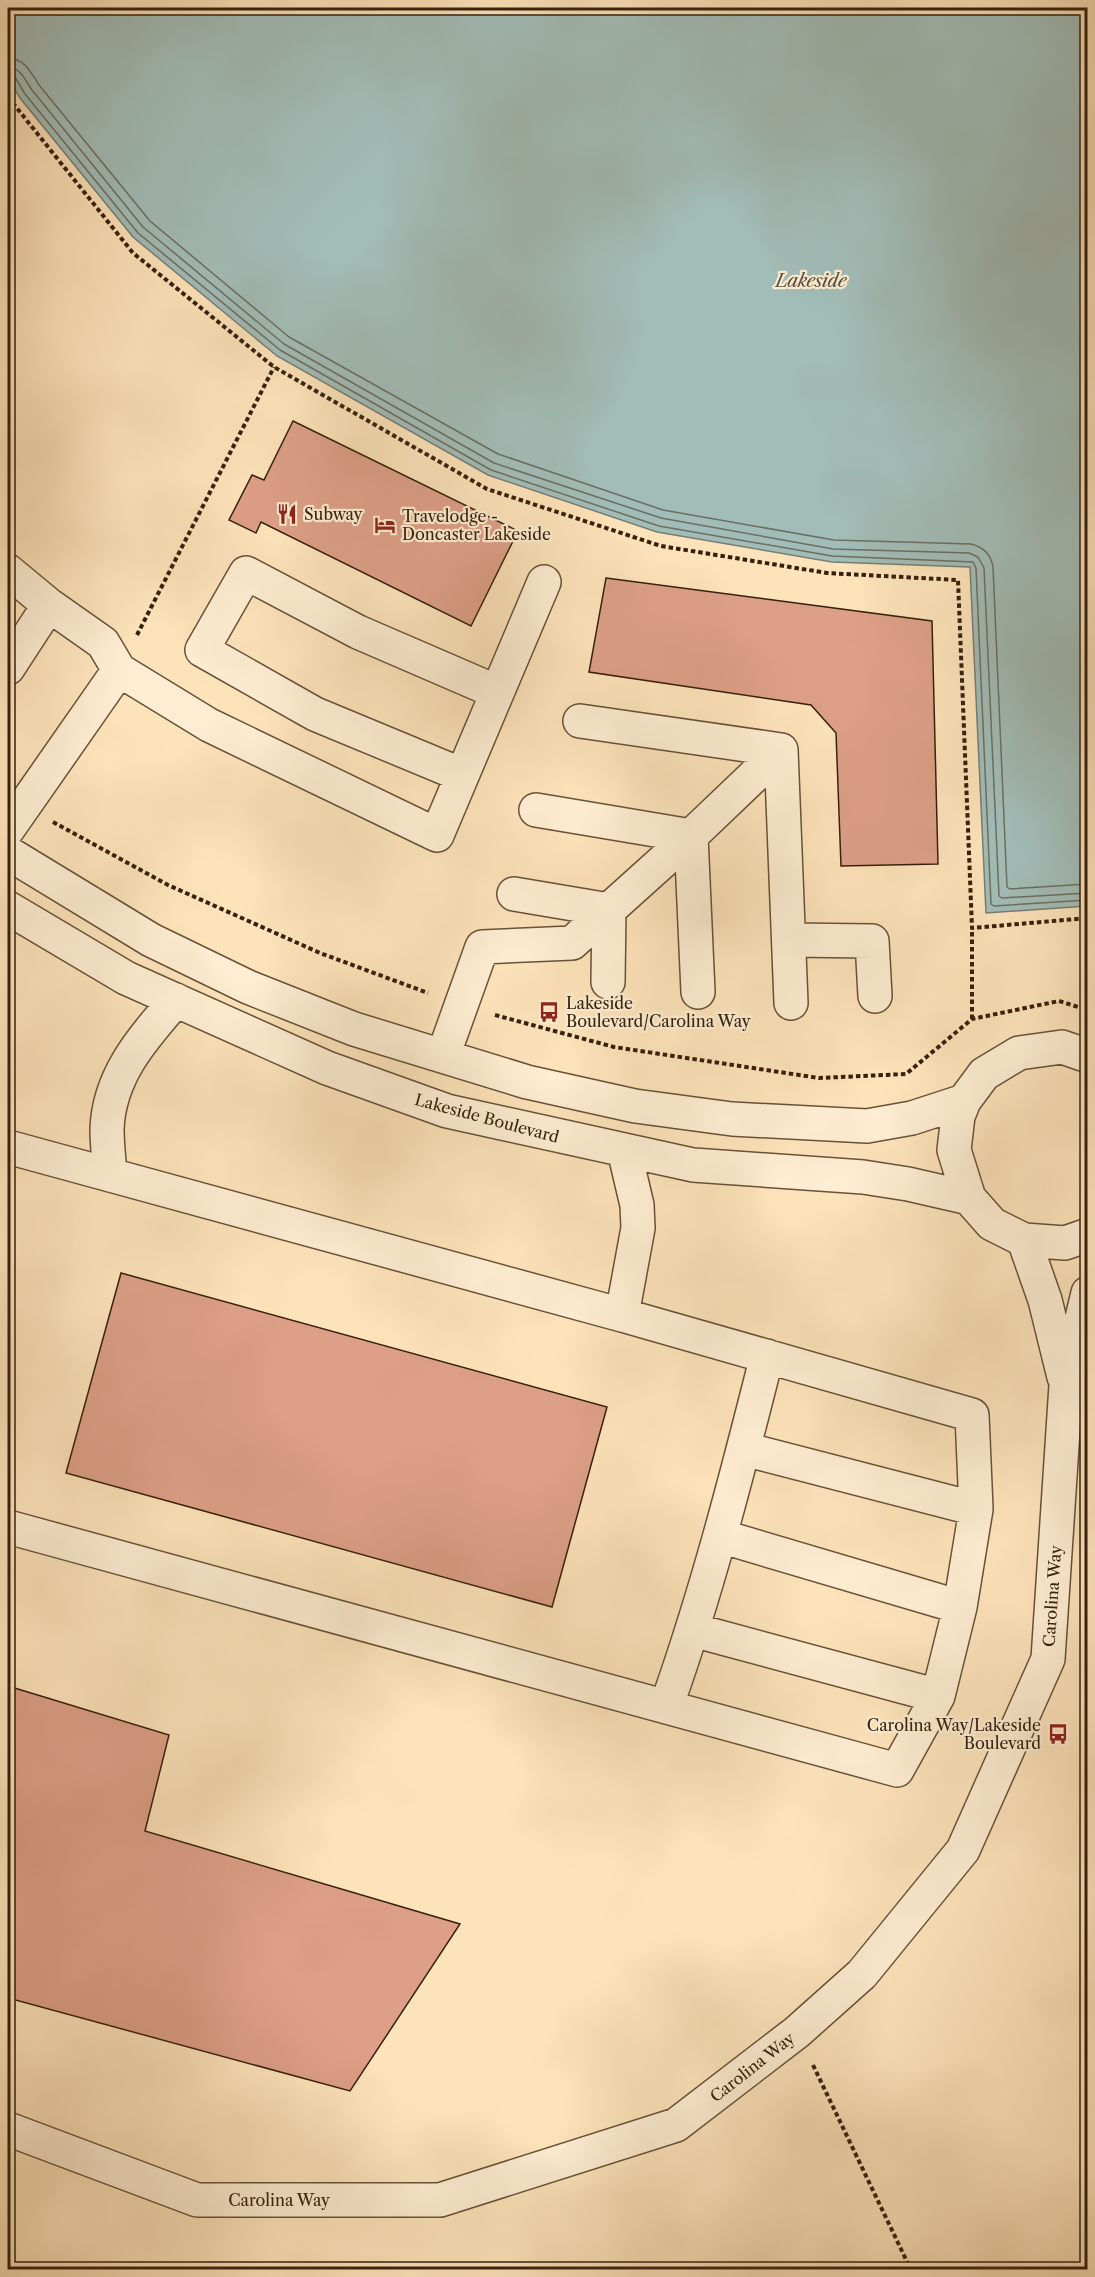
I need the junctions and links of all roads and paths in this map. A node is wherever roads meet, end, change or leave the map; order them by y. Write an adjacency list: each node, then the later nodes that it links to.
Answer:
1 (8, 98): 2 (path)
2 (274, 367): 7 (path); 20 (path)
3 (8, 571): 5 (street)
4 (544, 582): 8 (street)
5 (49, 605): 6 (street); 7 (street)
6 (8, 668)
7 (119, 670): 11 (street); 13 (street)
8 (497, 692): 11 (street); 11 (street)
9 (580, 721): 10 (street)
10 (781, 750): 14 (street); 21 (street)
11 (462, 775)
12 (536, 810): 14 (street)
13 (16, 818): 27 (path)
14 (691, 836): 18 (street); 23 (street)
15 (8, 853): 30 (street)
16 (514, 894): 18 (street)
17 (8, 908): 25 (street, Lakeside Boulevard)
18 (609, 910): 22 (street); 27 (street)
19 (1088, 918): 20 (path)
20 (972, 928): 29 (path)
21 (789, 940): 24 (street); 26 (street)
22 (608, 982)
23 (698, 992)
24 (875, 996)
25 (176, 1000): 34 (street, Lakeside Boulevard); 35 (street)
26 (791, 1003)
27 (460, 1005): 29 (path); 30 (street)
28 (1088, 1010): 29 (path)
29 (972, 1018)
30 (443, 1056): 32 (street)
31 (1088, 1056): 32 (street)
32 (964, 1101): 36 (street)
33 (8, 1147): 35 (street)
34 (624, 1150): 36 (street, Lakeside Boulevard); 40 (street)
35 (110, 1175): 40 (street)
36 (969, 1198): 38 (street)
37 (1088, 1234): 38 (street)
38 (1024, 1240): 42 (street)
39 (1088, 1293): 42 (street)
40 (622, 1315): 41 (street)
41 (767, 1356): 43 (street); 44 (street)
42 (1066, 1385): 51 (street, Carolina Way)
43 (744, 1449): 44 (street); 46 (street)
44 (976, 1509): 47 (street)
45 (8, 1527): 50 (street)
46 (720, 1536): 47 (street); 48 (street)
47 (960, 1607): 49 (street)
48 (693, 1630): 49 (street); 50 (street)
49 (938, 1696): 50 (street)
50 (666, 1707)
51 (797, 2032): 52 (street, Carolina Way); 53 (path)
52 (8, 2129)
53 (911, 2270)

